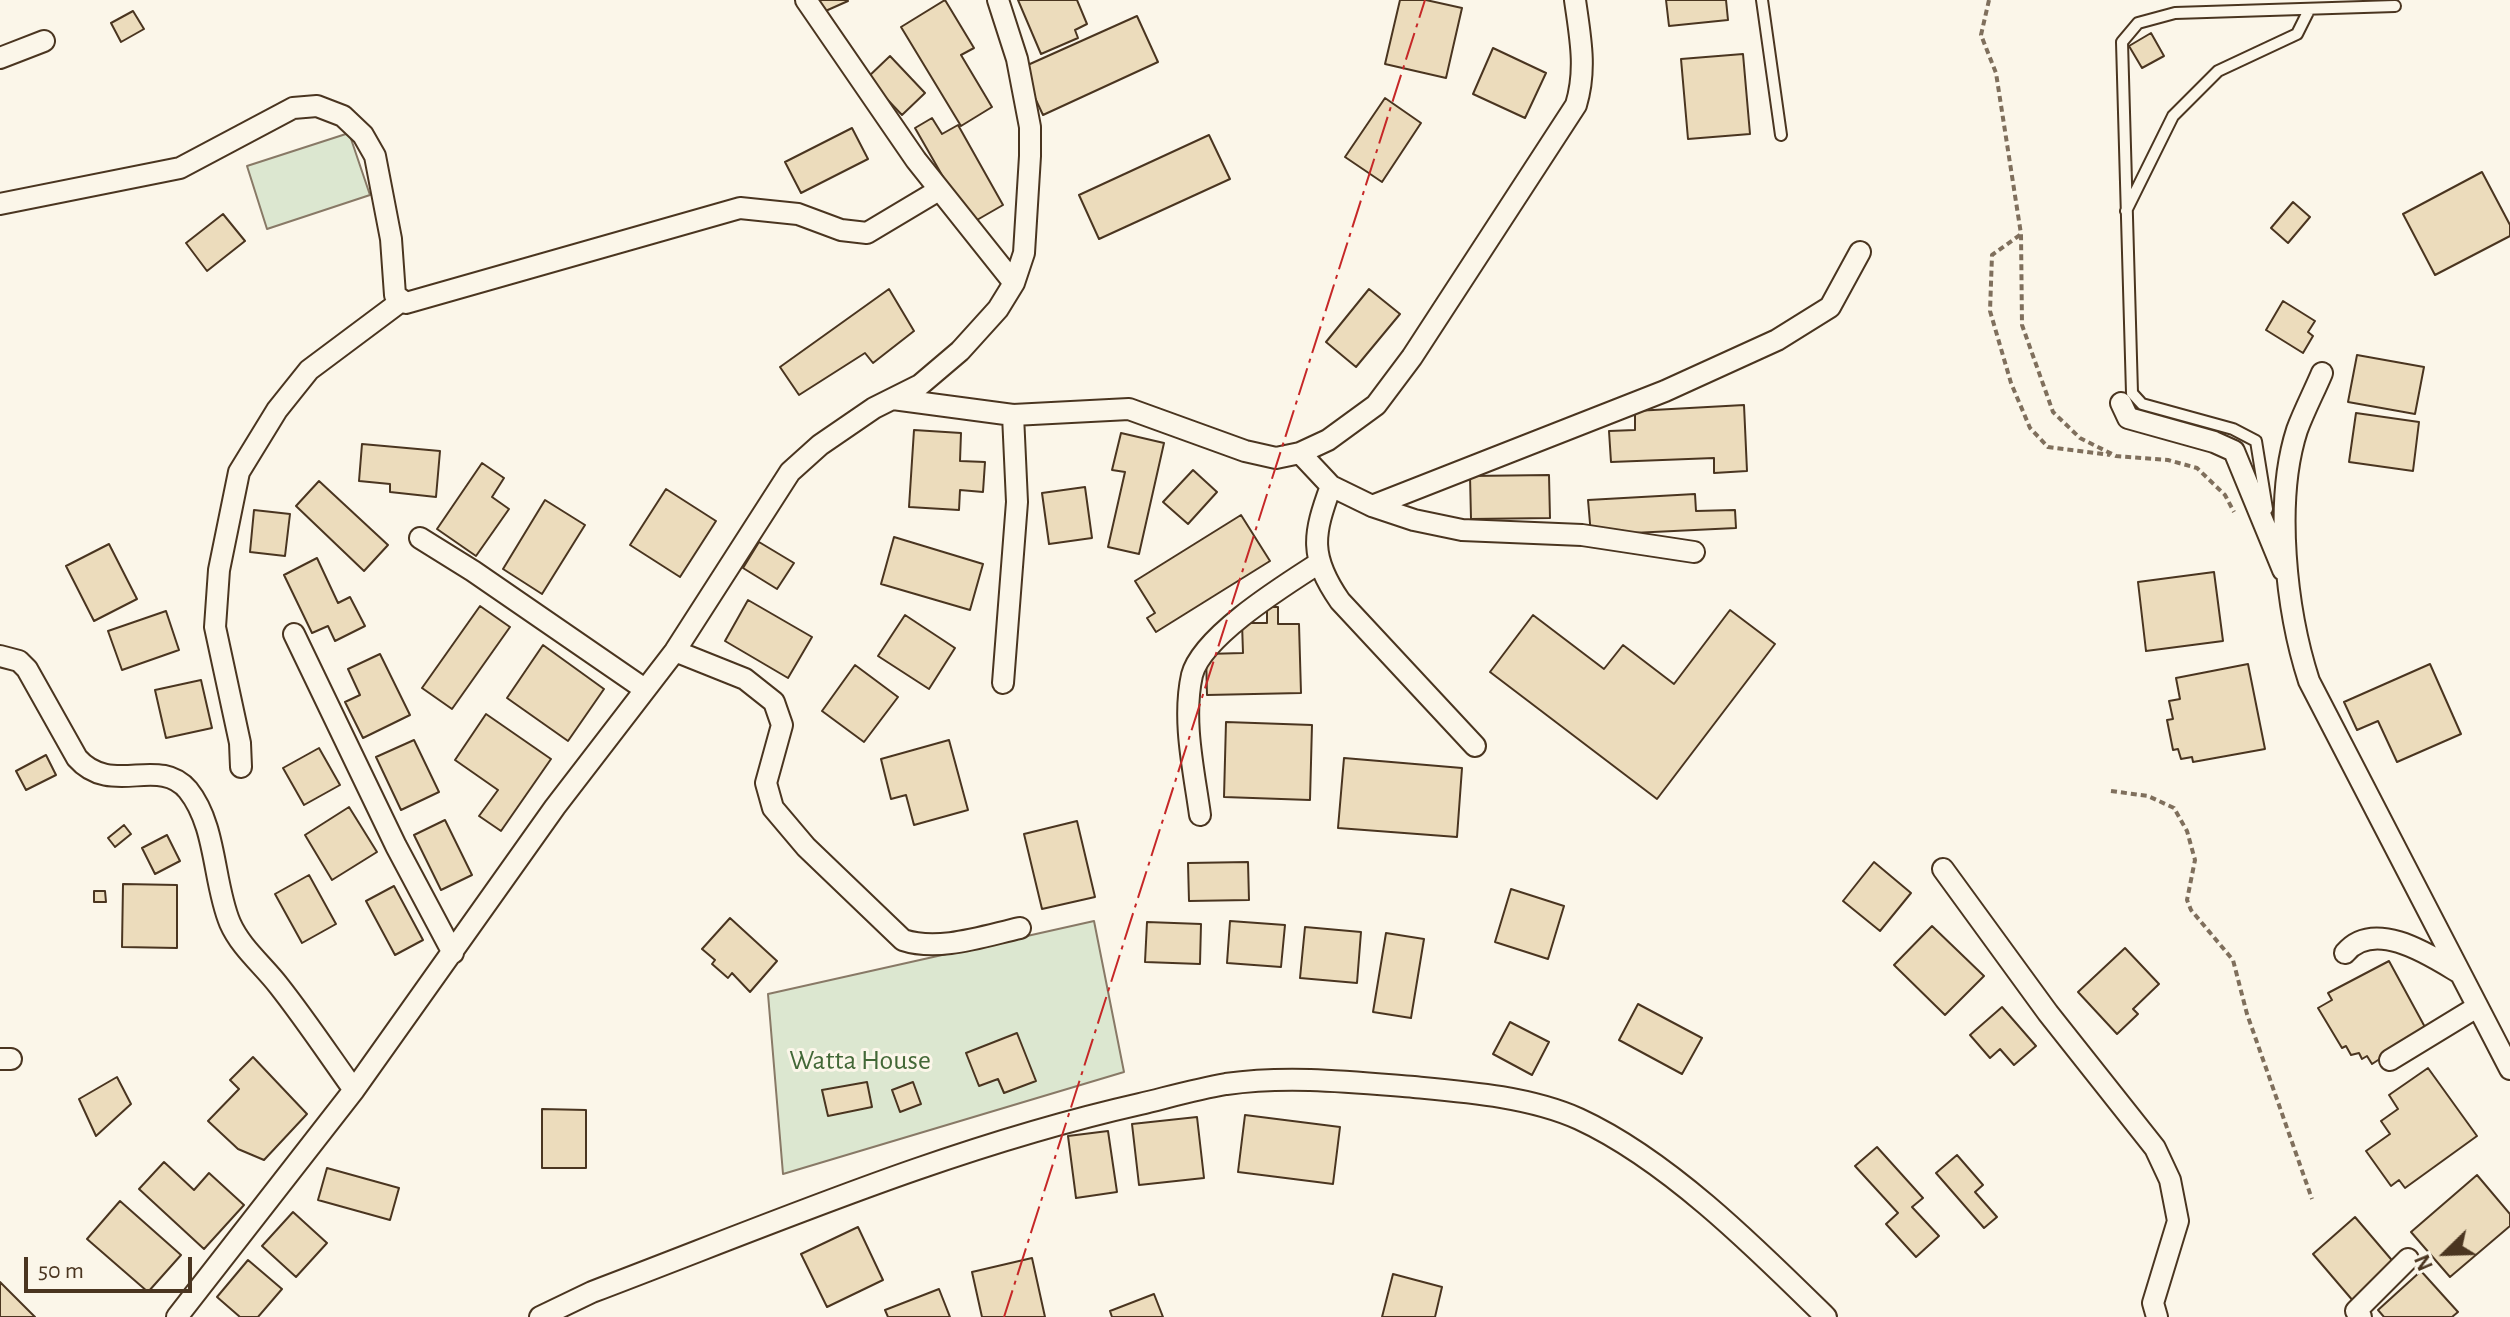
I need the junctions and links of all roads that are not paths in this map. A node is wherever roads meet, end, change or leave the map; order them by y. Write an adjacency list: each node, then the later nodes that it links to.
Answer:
1 (806, 0): 10 (street)
2 (998, 0): 14 (street)
3 (1575, 0): 20 (street)
4 (1762, 0): 9 (lane)
5 (2395, 6): 6 (lane)
6 (2309, 10): 12 (lane); 12 (lane)
7 (44, 41): 8 (street)
8 (0, 58)
9 (1781, 135)
10 (939, 190): 14 (street); 15 (street)
11 (0, 204): 15 (street)
12 (2125, 213): 26 (lane)
13 (1860, 252): 22 (street)
14 (1014, 283): 17 (street)
15 (400, 302): 33 (street)
16 (2322, 373): 26 (street)
17 (893, 399): 19 (street); 28 (street)
18 (2121, 403): 26 (street)
19 (1013, 415): 20 (street); 30 (street)
20 (1300, 453): 21 (street)
21 (1331, 486): 22 (street); 25 (street)
22 (1372, 506): 24 (street)
23 (420, 538): 31 (street)
24 (1694, 552)
25 (1319, 563): 32 (street); 34 (street)
26 (2287, 573): 39 (street)
27 (294, 634): 37 (street)
28 (675, 651): 31 (street); 36 (street)
29 (0, 656): 43 (street)
30 (1003, 683)
31 (643, 688): 37 (street)
32 (1475, 746)
33 (241, 767)
34 (1200, 815)
35 (1943, 869): 48 (street)
36 (1020, 928)
37 (453, 953): 43 (street)
38 (2345, 953): 39 (street)
39 (2458, 972): 40 (street)
40 (2477, 1007): 41 (street); 42 (street)
41 (2390, 1060)
42 (2510, 1069)
43 (354, 1090): 45 (street)
44 (2408, 1259): 49 (street)
45 (177, 1317)
46 (540, 1317): 47 (street)
47 (1826, 1317)
48 (2157, 1317)
49 (2361, 1317)

